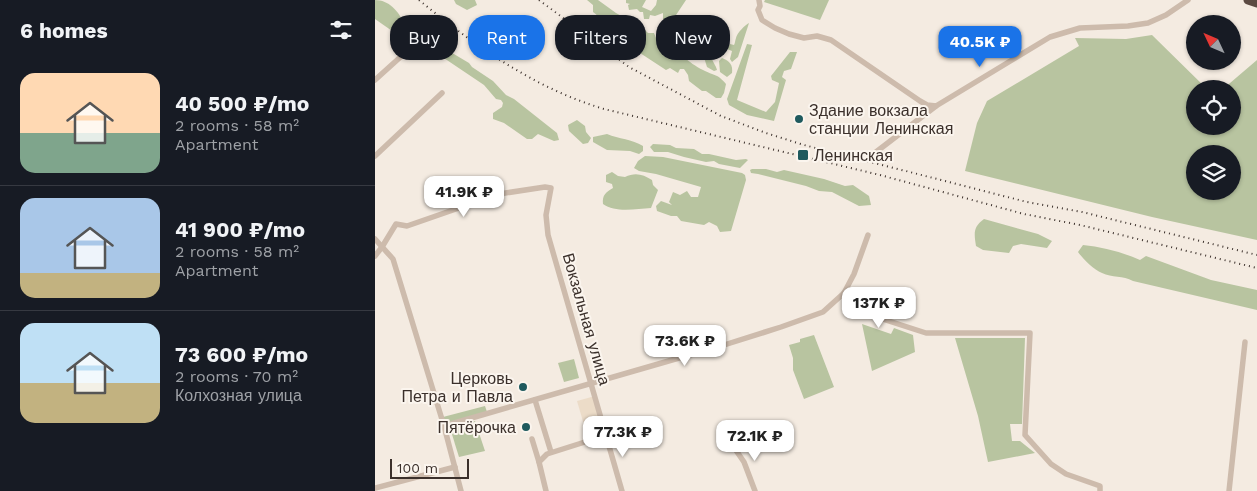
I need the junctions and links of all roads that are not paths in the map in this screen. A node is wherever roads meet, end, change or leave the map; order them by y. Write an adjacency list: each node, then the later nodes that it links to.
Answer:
1 (759, 0): 10 (street)
2 (1181, 0): 6 (street)
3 (1187, 0): 6 (street)
4 (1247, 0): 5 (highway)
5 (1257, 3)
6 (1158, 19): 10 (street)
7 (397, 60): 8 (street)
8 (375, 80)
9 (442, 93): 12 (street)
10 (936, 106): 11 (street)
11 (876, 152)
12 (375, 156)
13 (868, 235): 17 (street)
14 (375, 239): 15 (street)
15 (382, 247): 16 (street); 19 (street, Вокзальная улица); 21 (street)
16 (375, 256)
17 (844, 293): 19 (street); 33 (street)
18 (1245, 342): 34 (street)
19 (591, 383): 20 (street); 22 (street, Вокзальная улица)
20 (535, 400): 21 (street); 25 (street)
21 (444, 426): 27 (street)
22 (607, 435): 25 (street); 31 (street, Вокзальная улица)
23 (532, 439): 26 (street)
24 (733, 446): 32 (street)
25 (551, 452): 26 (street)
26 (539, 462): 30 (street)
27 (455, 467): 28 (street); 29 (street)
28 (375, 488)
29 (461, 491)
30 (546, 491)
31 (621, 491)
32 (755, 491)
33 (1100, 491)
34 (1229, 491)

